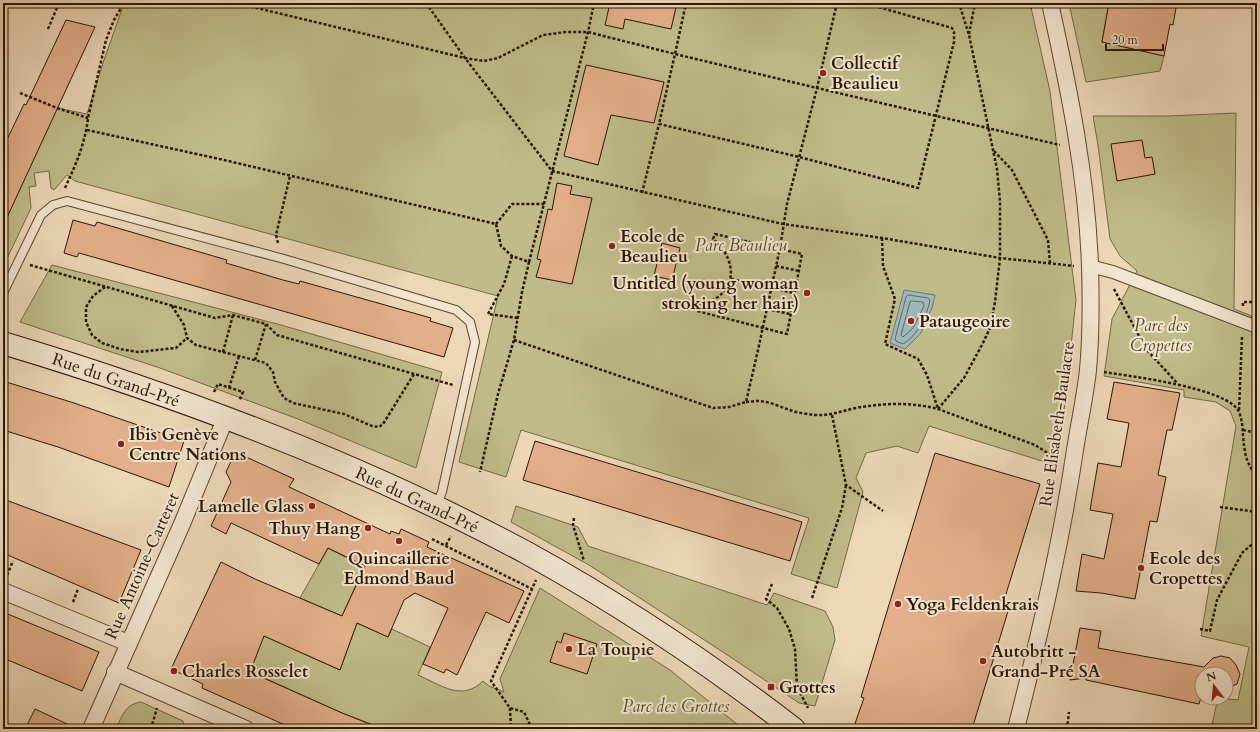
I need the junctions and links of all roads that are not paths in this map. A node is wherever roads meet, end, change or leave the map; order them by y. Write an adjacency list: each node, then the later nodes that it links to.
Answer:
1 (1050, 3): 2 (street, Rue Elisabeth-Baulacre)
2 (1090, 266): 4 (street); 14 (street, Rue Elisabeth-Baulacre)
3 (3, 293): 7 (lane)
4 (1257, 327)
5 (3, 343): 6 (main road, Rue du Grand-Pré)
6 (232, 410): 7 (main road, Rue du Grand-Pré); 9 (street, Rue Antoine-Carteret)
7 (436, 507): 13 (main road, Rue du Grand-Pré)
8 (4, 585): 9 (street)
9 (128, 643): 10 (street, Rue Antoine-Carteret)
10 (115, 672): 11 (street, Rue Antoine-Carteret); 12 (street)
11 (91, 729)
12 (246, 729)
13 (794, 729)
14 (1016, 729)

